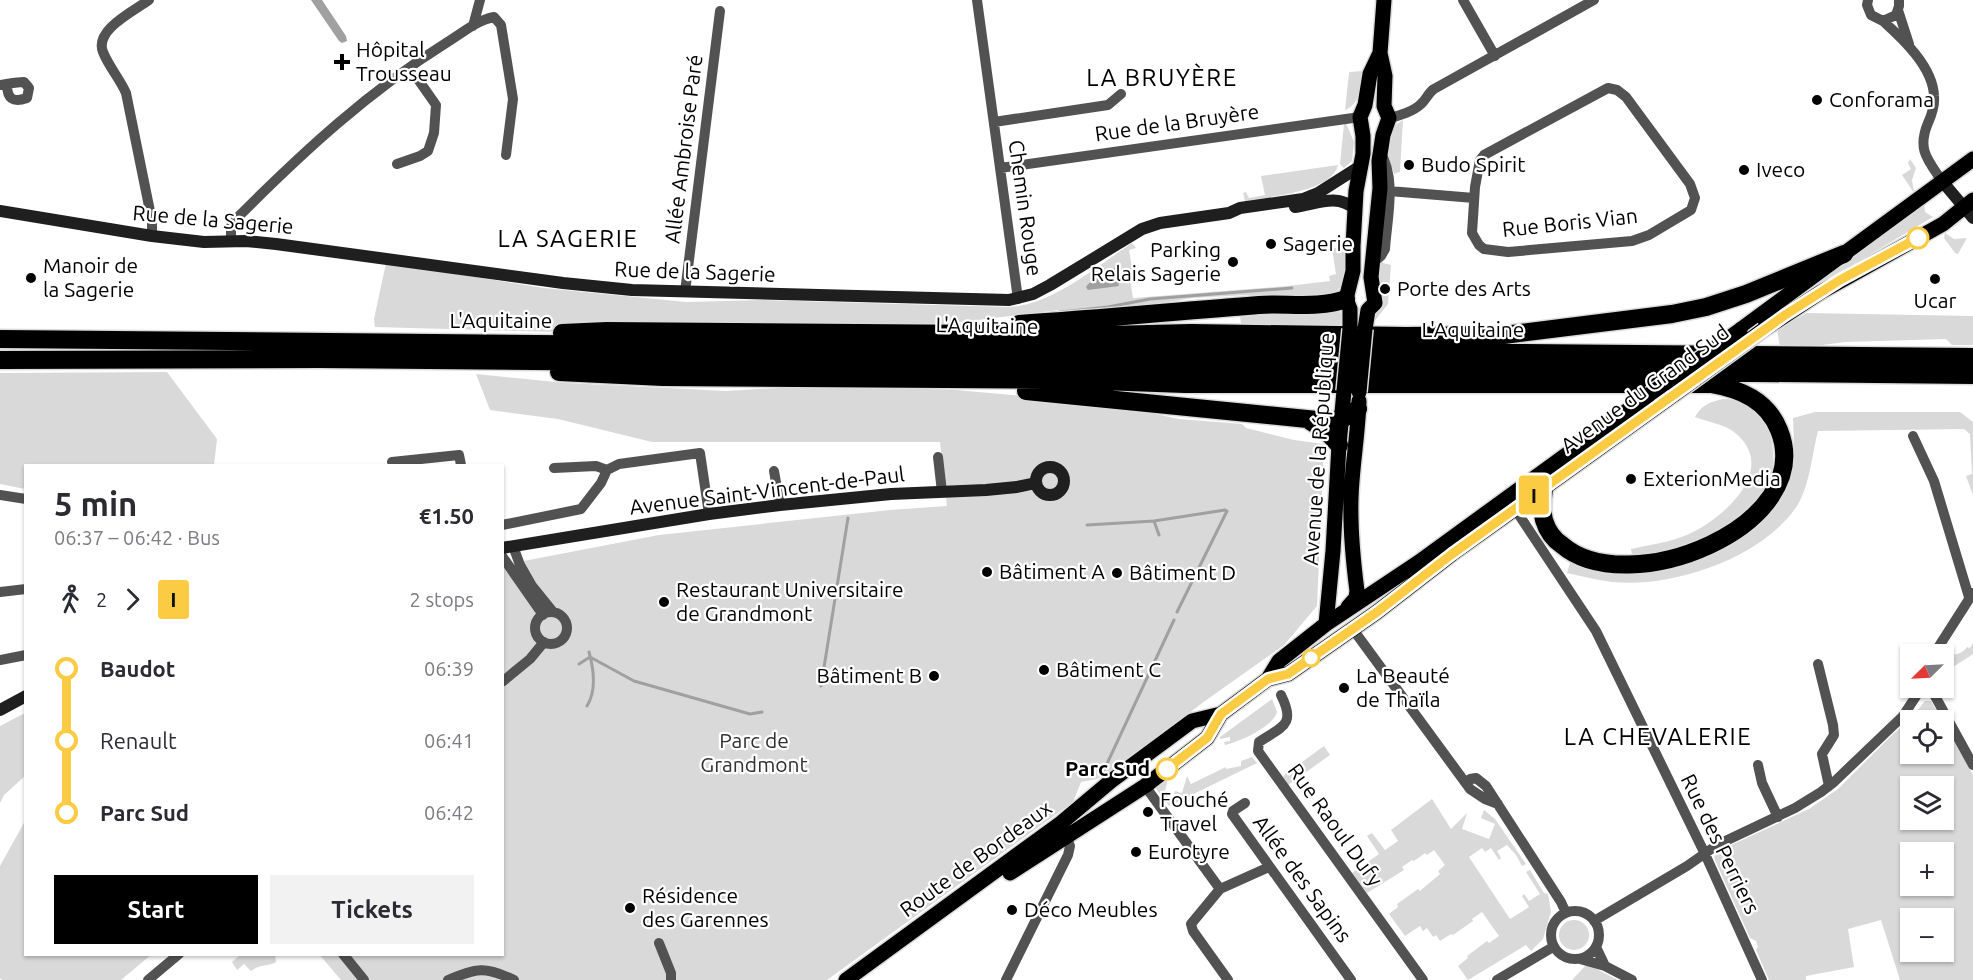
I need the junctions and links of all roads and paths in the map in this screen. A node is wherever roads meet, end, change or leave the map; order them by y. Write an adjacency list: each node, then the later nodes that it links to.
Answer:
1 (149, 0): 33 (street)
2 (480, 0): 11 (street)
3 (977, 0): 19 (street, Chemin Rouge)
4 (1384, 0): 13 (main road, Avenue de la République)
5 (1464, 0): 14 (street)
6 (1594, 0): 14 (street)
7 (1868, 0): 10 (street)
8 (1899, 5): 10 (street); 12 (street)
9 (720, 11): 37 (street, Allée Ambroise Paré)
10 (1883, 21): 12 (street)
11 (473, 26): 15 (street); 21 (street)
12 (1910, 47): 26 (street)
13 (1380, 53): 17 (main road, Avenue de la République); 18 (main road, Avenue de la République)
14 (1495, 56): 18 (street)
15 (410, 68): 23 (street); 34 (street)
16 (1121, 94): 19 (street, Chemin Rouge)
17 (1362, 111): 18 (main road); 24 (main road, Avenue de la République); 25 (street, Rue de la Bruyère)
18 (1387, 112): 20 (main road, Avenue de la République)
19 (994, 122): 25 (street, Chemin Rouge)
20 (1380, 152): 27 (street); 36 (main road, Avenue de la République)
21 (506, 155)
22 (1973, 159): 26 (main road, Avenue du Grand Sud)
23 (397, 164)
24 (1362, 165): 30 (main road, Avenue de la République); 32 (street, Rue de la Sagerie)
25 (1000, 168): 38 (street, Chemin Rouge)
26 (1942, 181): 29 (street); 35 (main road, Avenue du Grand Sud)
27 (1389, 191): 28 (street); 36 (street)
28 (1474, 198): 28 (street, Rue Boris Vian)
29 (1970, 208): 61 (main road, Avenue du Grand Sud, bridge)
30 (1355, 209): 32 (street, Rue de la Sagerie); 39 (main road, Avenue de la République)
31 (0, 211): 33 (street, Rue de la Sagerie)
32 (1229, 213): 38 (street, Rue de la Sagerie)
33 (152, 236): 34 (street, Rue de la Sagerie)
34 (231, 241): 37 (street, Rue de la Sagerie)
35 (1844, 254): 42 (highway); 72 (main road, Avenue du Grand Sud, bridge)
36 (1372, 263): 40 (main road, Avenue de la République)
37 (685, 292): 38 (street, Rue de la Sagerie)
38 (1018, 299)
39 (1348, 304): 40 (main road, Avenue de la République); 41 (main road, Avenue de la République); 42 (highway)
40 (1368, 310): 41 (main road, Avenue de la République)
41 (1357, 329): 49 (main road, Avenue de la République, bridge)
42 (897, 334): 44 (highway)
43 (0, 339): 44 (highway, L'Aquitaine)
44 (498, 352): 45 (highway, L'Aquitaine); 46 (highway, L'Aquitaine); 47 (highway, L'Aquitaine); 48 (highway)
45 (1973, 357)
46 (0, 360)
47 (1973, 375)
48 (932, 379): 51 (highway); 61 (highway)
49 (1354, 397): 50 (highway); 71 (main road, Avenue de la République)
50 (1342, 419): 51 (highway); 53 (main road, Avenue de la République)
51 (1308, 420): 53 (highway)
52 (1913, 436): 76 (street)
53 (1339, 445): 75 (main road, Avenue de la République)
54 (938, 457): 62 (street)
55 (392, 462): 56 (street)
56 (460, 464)
57 (554, 468): 58 (street)
58 (608, 470): 67 (street); 68 (street)
59 (774, 471): 65 (street)
60 (1036, 483): 62 (street, Avenue Saint-Vincent-de-Paul)
61 (1544, 488): 66 (main road, Avenue du Grand Sud)
62 (942, 492): 65 (street, Avenue Saint-Vincent-de-Paul)
63 (3, 497): 64 (street)
64 (24, 500)
65 (780, 505): 67 (street, Avenue Saint-Vincent-de-Paul)
66 (1515, 509): 80 (main road, Avenue du Grand Sud); 101 (street, Rue des Perriers)
67 (709, 514): 69 (street, Avenue Saint-Vincent-de-Paul)
68 (504, 525)
69 (508, 547): 78 (street)
70 (504, 558): 78 (street)
71 (1355, 573): 72 (main road); 77 (main road, Avenue de la République)
72 (1387, 583): 77 (main road, Avenue du Grand Sud)
73 (24, 589): 74 (street)
74 (0, 592)
75 (1330, 593): 77 (main road, Avenue de la République); 79 (main road, Avenue de la République)
76 (1971, 595): 82 (street)
77 (1344, 612): 79 (main road, Avenue du Grand Sud); 80 (main road)
78 (548, 613): 81 (street); 81 (street)
79 (1326, 624): 86 (main road, Avenue du Grand Sud)
80 (1352, 628): 86 (main road, Avenue du Grand Sud); 104 (street)
81 (544, 642): 87 (street)
82 (1940, 644)
83 (24, 655): 84 (street)
84 (0, 660)
85 (1818, 664): 97 (street)
86 (1268, 679): 93 (main road, Route de Bordeaux)
87 (504, 680)
88 (1281, 695): 123 (street, Rue Raoul Dufy)
89 (24, 697): 92 (street)
90 (1915, 698): 97 (street)
91 (1936, 698): 95 (street)
92 (0, 710)
93 (1221, 714): 96 (main road, Route de Bordeaux); 118 (main road, Route de Bordeaux)
94 (1758, 765): 99 (street)
95 (1973, 765)
96 (1145, 786): 100 (main road, Route de Bordeaux); 103 (street)
97 (1829, 786): 99 (street)
98 (1245, 803): 102 (street, Allée des Sapins)
99 (1778, 817): 101 (street)
100 (1066, 836): 119 (main road, Route de Bordeaux); 120 (street)
101 (1705, 854): 105 (street); 126 (street, Rue des Perriers)
102 (1269, 867): 103 (street); 122 (street, Allée des Sapins)
103 (1220, 889): 121 (street)
104 (1566, 913): 105 (street); 107 (street)
105 (1594, 921): 108 (street)
106 (659, 943): 117 (street)
107 (1553, 947): 111 (street); 124 (street)
108 (1596, 947): 111 (street); 112 (street)
109 (177, 956): 113 (street)
110 (345, 956): 114 (street)
111 (1580, 959): 112 (street)
112 (1605, 966): 125 (street)
113 (148, 980)
114 (364, 980)
115 (448, 980): 116 (street)
116 (514, 980)
117 (671, 980)
118 (846, 980)
119 (862, 980)
120 (1006, 980)
121 (1228, 980)
122 (1351, 980)
123 (1423, 980)
124 (1497, 980)
125 (1632, 980)
126 (1762, 980)

